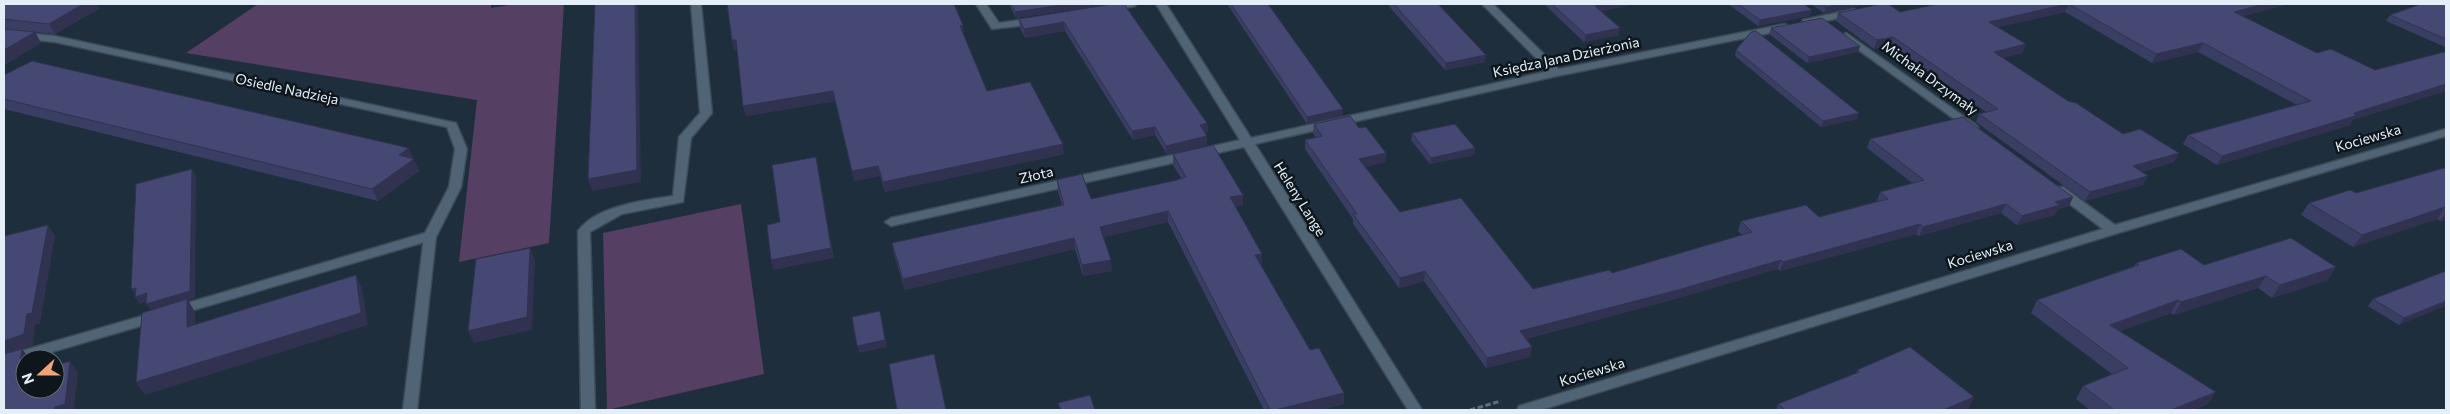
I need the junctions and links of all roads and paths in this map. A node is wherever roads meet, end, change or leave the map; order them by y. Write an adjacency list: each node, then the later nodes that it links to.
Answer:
1 (696, 4): 22 (street)
2 (981, 4): 9 (street)
3 (1130, 4): 7 (street)
4 (1161, 4): 15 (street, Heleny Lange)
5 (1487, 4): 12 (street)
6 (1809, 9): 10 (street, Michała Drzymały)
7 (1099, 10)
8 (1867, 10): 10 (street, Księdza Jana Dzierżonia)
9 (1043, 19)
10 (1823, 19): 12 (street, Księdza Jana Dzierżonia); 14 (street, Michała Drzymały)
11 (4, 34): 19 (street, Osiedle Nadzieja)
12 (1558, 73): 15 (street, Księdza Jana Dzierżonia)
13 (2446, 132): 18 (street, Kociewska)
14 (1982, 135)
15 (1247, 143): 17 (street, Złota); 23 (street, Heleny Lange)
16 (2046, 181): 18 (street)
17 (891, 222)
18 (2113, 230): 24 (street, Kociewska)
19 (430, 236): 20 (street); 21 (street, Osiedle Nadzieja)
20 (4, 361)
21 (410, 410)
22 (588, 410)
23 (1415, 410)
24 (1524, 410)

